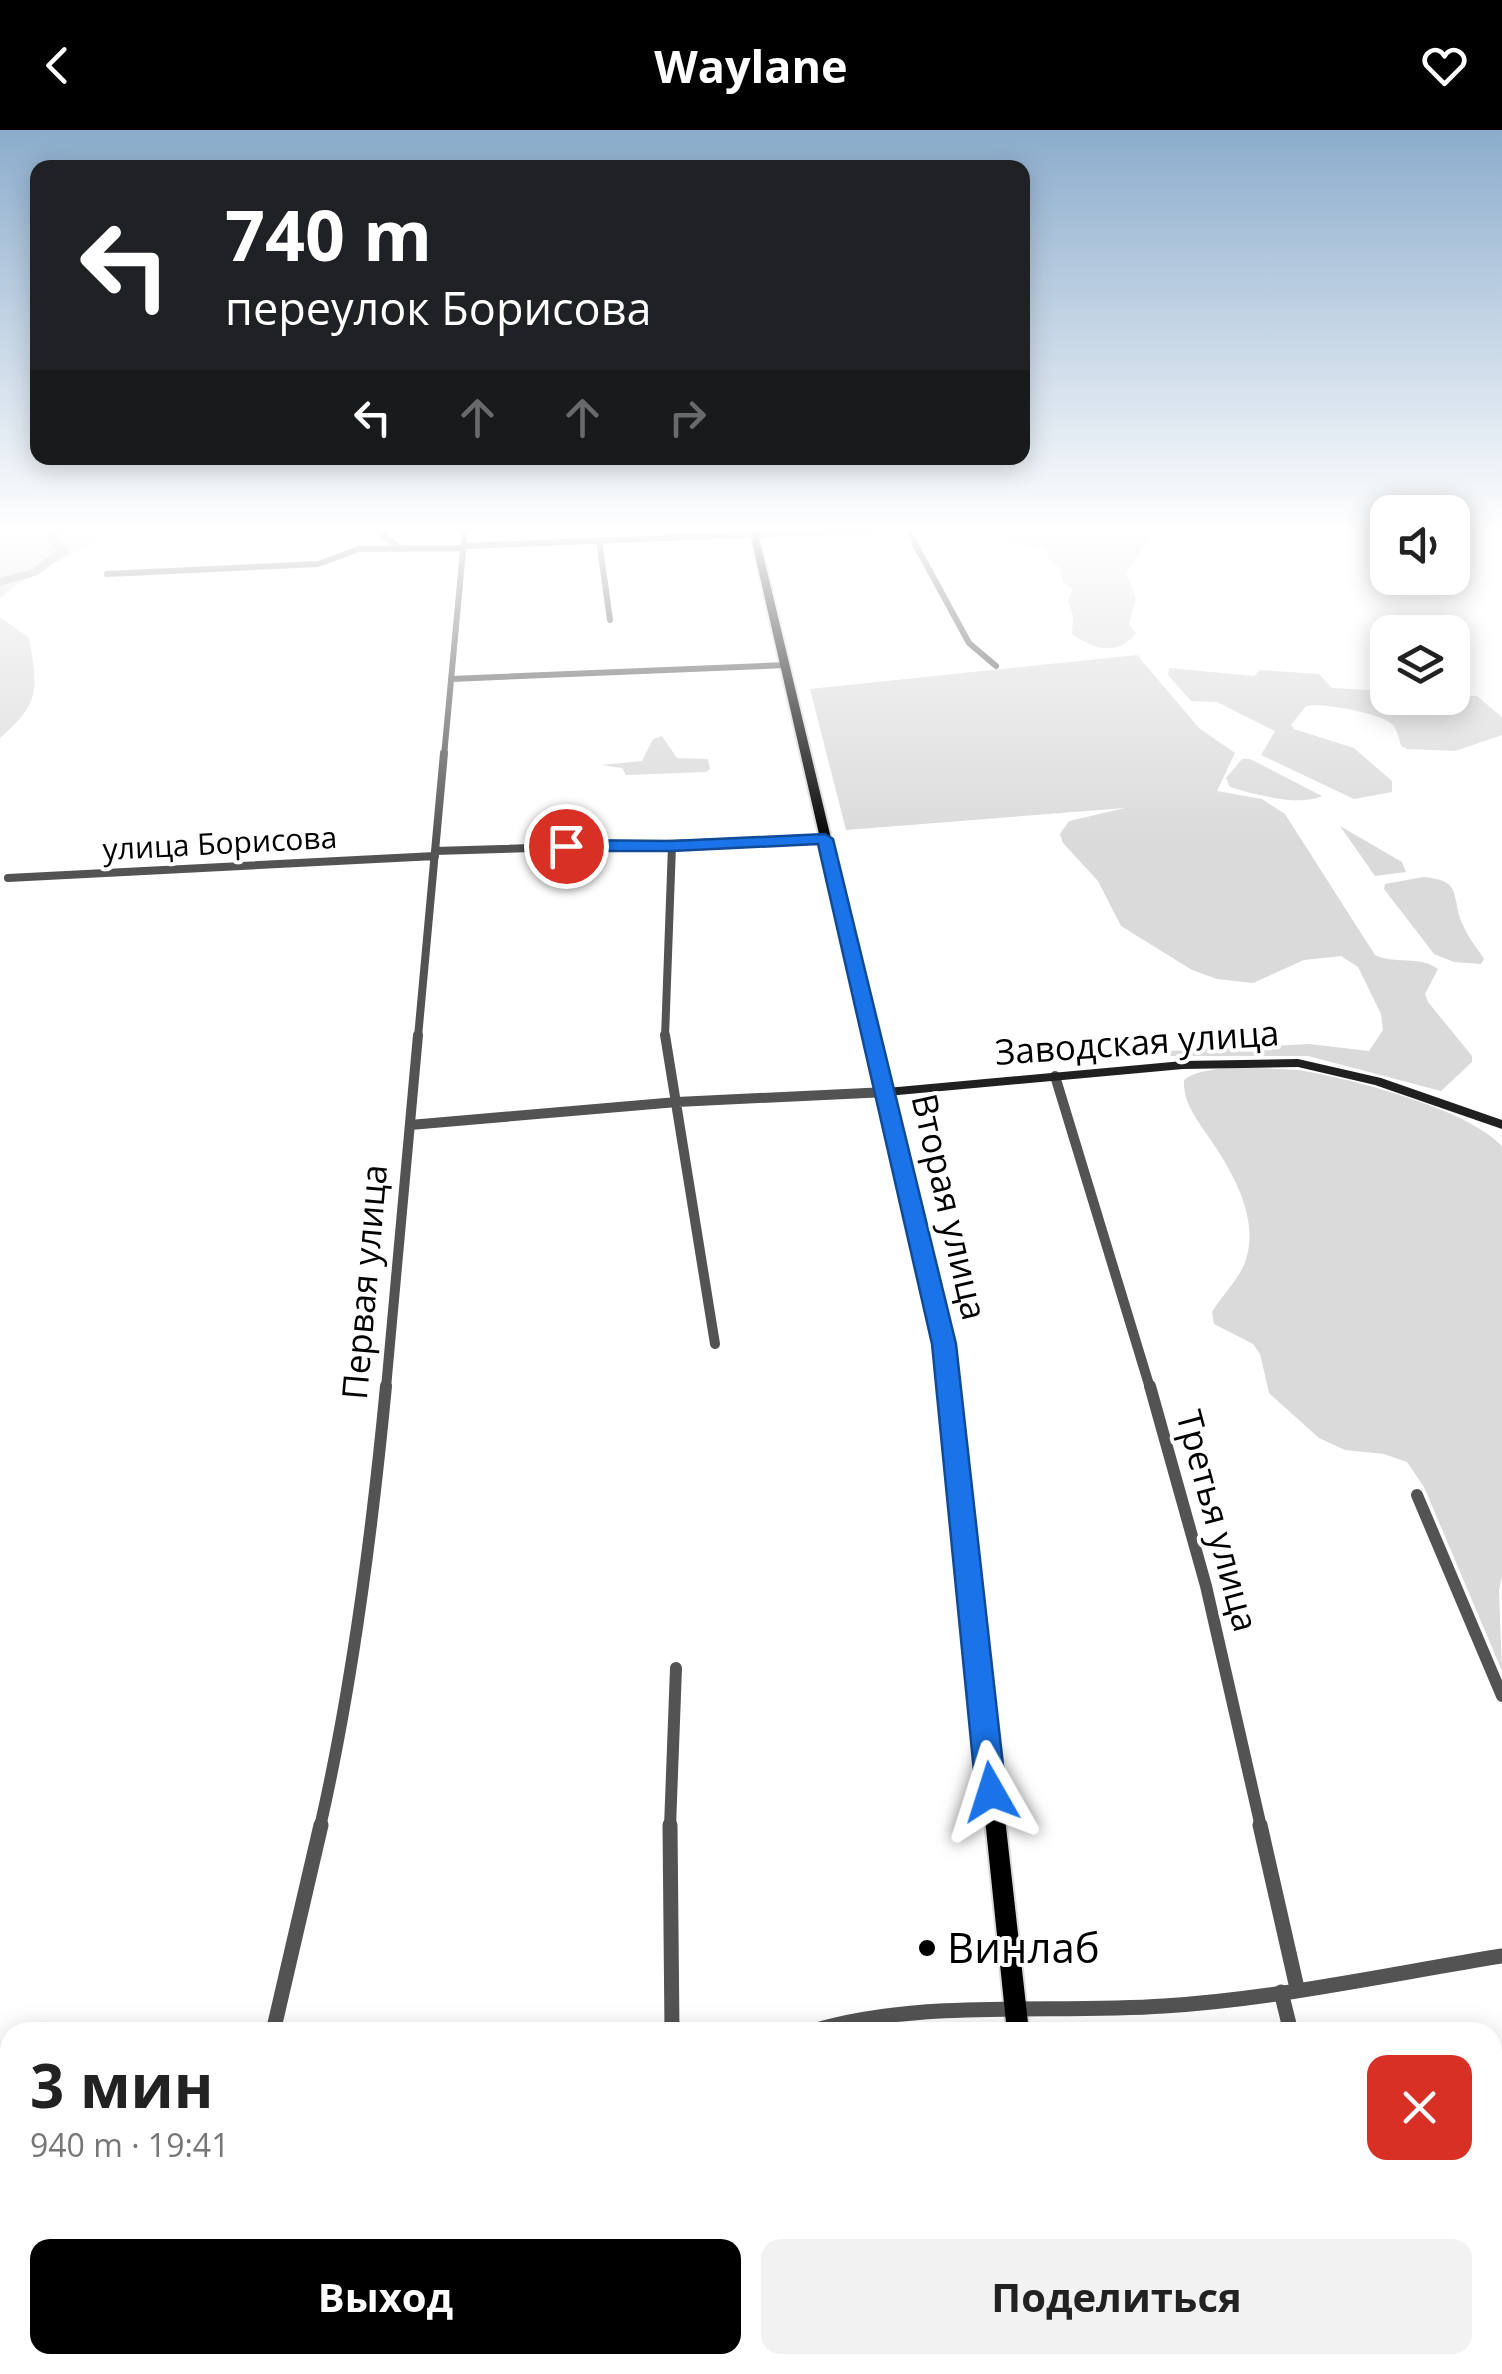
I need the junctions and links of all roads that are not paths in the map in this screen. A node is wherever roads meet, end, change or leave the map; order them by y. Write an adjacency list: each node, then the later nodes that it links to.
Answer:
1 (455, 634): 6 (street, Первая улица)
2 (778, 634): 4 (main road, Вторая улица)
3 (963, 634): 5 (street)
4 (786, 665): 6 (street); 7 (main road, Вторая улица)
5 (996, 666)
6 (451, 679): 9 (street, Первая улица)
7 (825, 839): 8 (street, улица Борисова); 12 (main road, Вторая улица)
8 (672, 846): 9 (street, улица Борисова); 13 (street)
9 (435, 854): 10 (street, улица Борисова); 14 (street, Первая улица)
10 (8, 878)
11 (1055, 1076): 12 (street, Заводская улица); 15 (street, Заводская улица); 21 (street, Третья улица)
12 (887, 1092): 13 (street); 22 (main road, Вторая улица)
13 (677, 1102): 14 (street); 16 (street)
14 (410, 1125): 23 (street, Первая улица)
15 (1502, 1126)
16 (715, 1344)
17 (1417, 1495): 19 (street)
18 (676, 1668): 24 (street)
19 (1502, 1696)
20 (1502, 1956): 21 (street)
21 (1289, 1990): 22 (street); 27 (street, Третья улица)
22 (1014, 2008): 25 (street); 26 (main road, Вторая улица)
23 (275, 2022)
24 (672, 2022)
25 (845, 2022)
26 (1016, 2022)
27 (1291, 2022)

